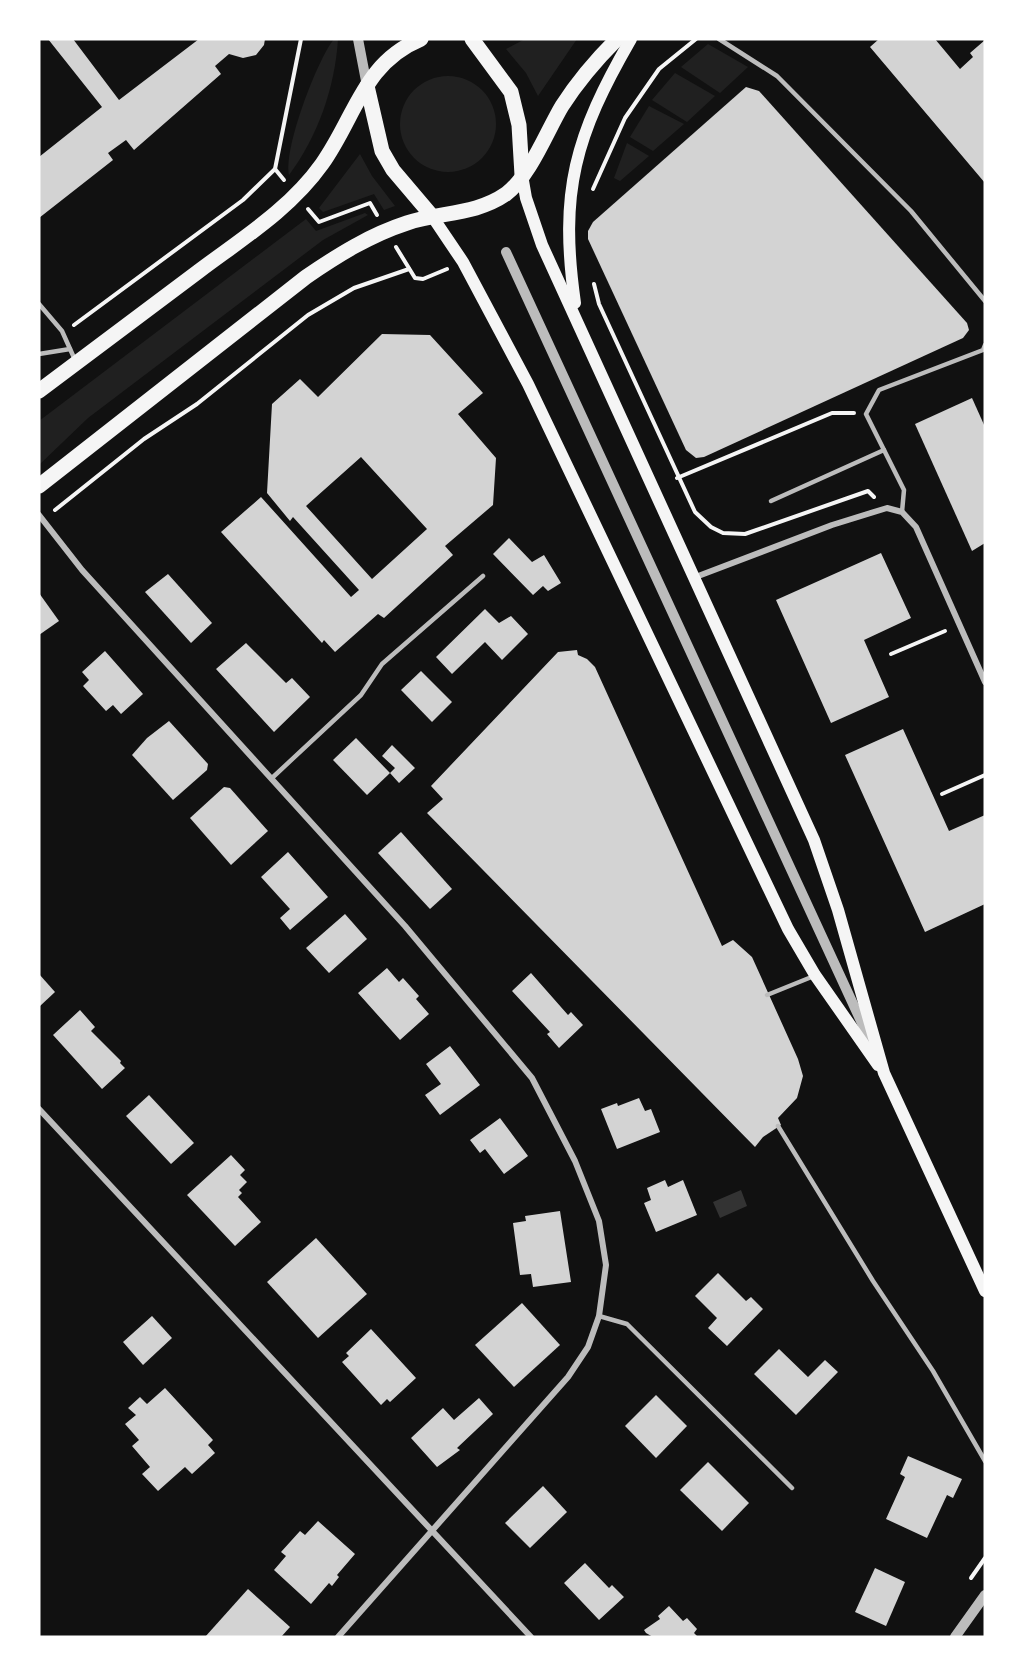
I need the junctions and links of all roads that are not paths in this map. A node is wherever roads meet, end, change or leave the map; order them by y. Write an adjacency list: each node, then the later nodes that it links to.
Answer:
1 (357, 39): 7 (street)
2 (421, 39): 7 (main road)
3 (472, 39): 8 (main road)
4 (617, 39): 8 (main road)
5 (630, 39): 13 (main road)
6 (719, 39): 11 (lane)
7 (367, 86): 9 (main road); 16 (main road)
8 (522, 176): 9 (main road); 13 (main road)
9 (432, 216): 19 (main road); 27 (main road)
10 (506, 252): 29 (street)
11 (985, 301)
12 (39, 304): 16 (lane)
13 (576, 316): 24 (main road)
14 (985, 345): 18 (lane)
15 (39, 354): 16 (lane)
16 (73, 356): 17 (main road)
17 (39, 391)
18 (884, 450): 20 (lane); 21 (lane)
19 (39, 486)
20 (771, 501)
21 (902, 512): 24 (street); 25 (street)
22 (41, 518): 26 (street)
23 (483, 576): 26 (lane)
24 (693, 578): 29 (main road)
25 (985, 682)
26 (272, 778): 33 (street)
27 (815, 975): 28 (lane); 29 (main road)
28 (767, 995)
29 (884, 1073): 32 (main road)
30 (39, 1108): 36 (street)
31 (778, 1126): 34 (lane)
32 (985, 1291)
33 (599, 1316): 35 (lane); 36 (street)
34 (985, 1461)
35 (792, 1488)
36 (431, 1530): 38 (street); 39 (street)
37 (985, 1595): 40 (street)
38 (338, 1637)
39 (531, 1637)
40 (955, 1637)

